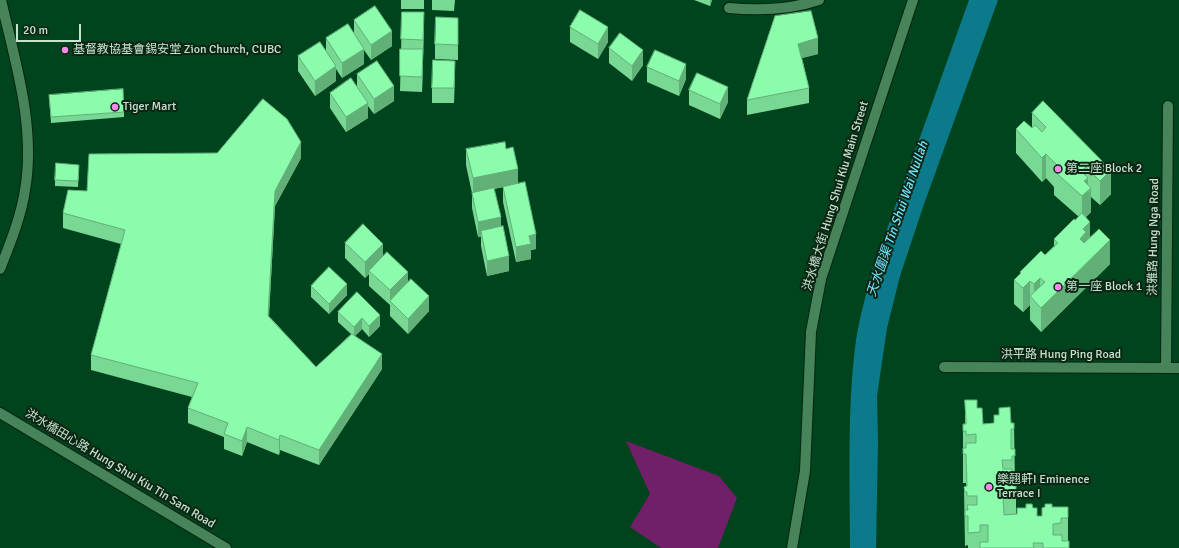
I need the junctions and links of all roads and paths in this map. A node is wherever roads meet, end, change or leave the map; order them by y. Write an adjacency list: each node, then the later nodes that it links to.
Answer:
1 (1, 0): 6 (street)
2 (819, 0): 4 (street)
3 (913, 0): 12 (street, 洪水橋大街 Hung Shui Kiu Main Street)
4 (729, 8)
5 (1168, 106): 8 (street, 洪雅路 Hung Nga Road)
6 (0, 269)
7 (944, 367): 8 (street, 洪平路 Hung Ping Road)
8 (1166, 368): 9 (street, 洪平路 Hung Ping Road)
9 (1179, 368)
10 (0, 413): 11 (street, 洪水橋田心路 Hung Shui Kiu Tin Sam Road)
11 (226, 548)
12 (792, 548)

